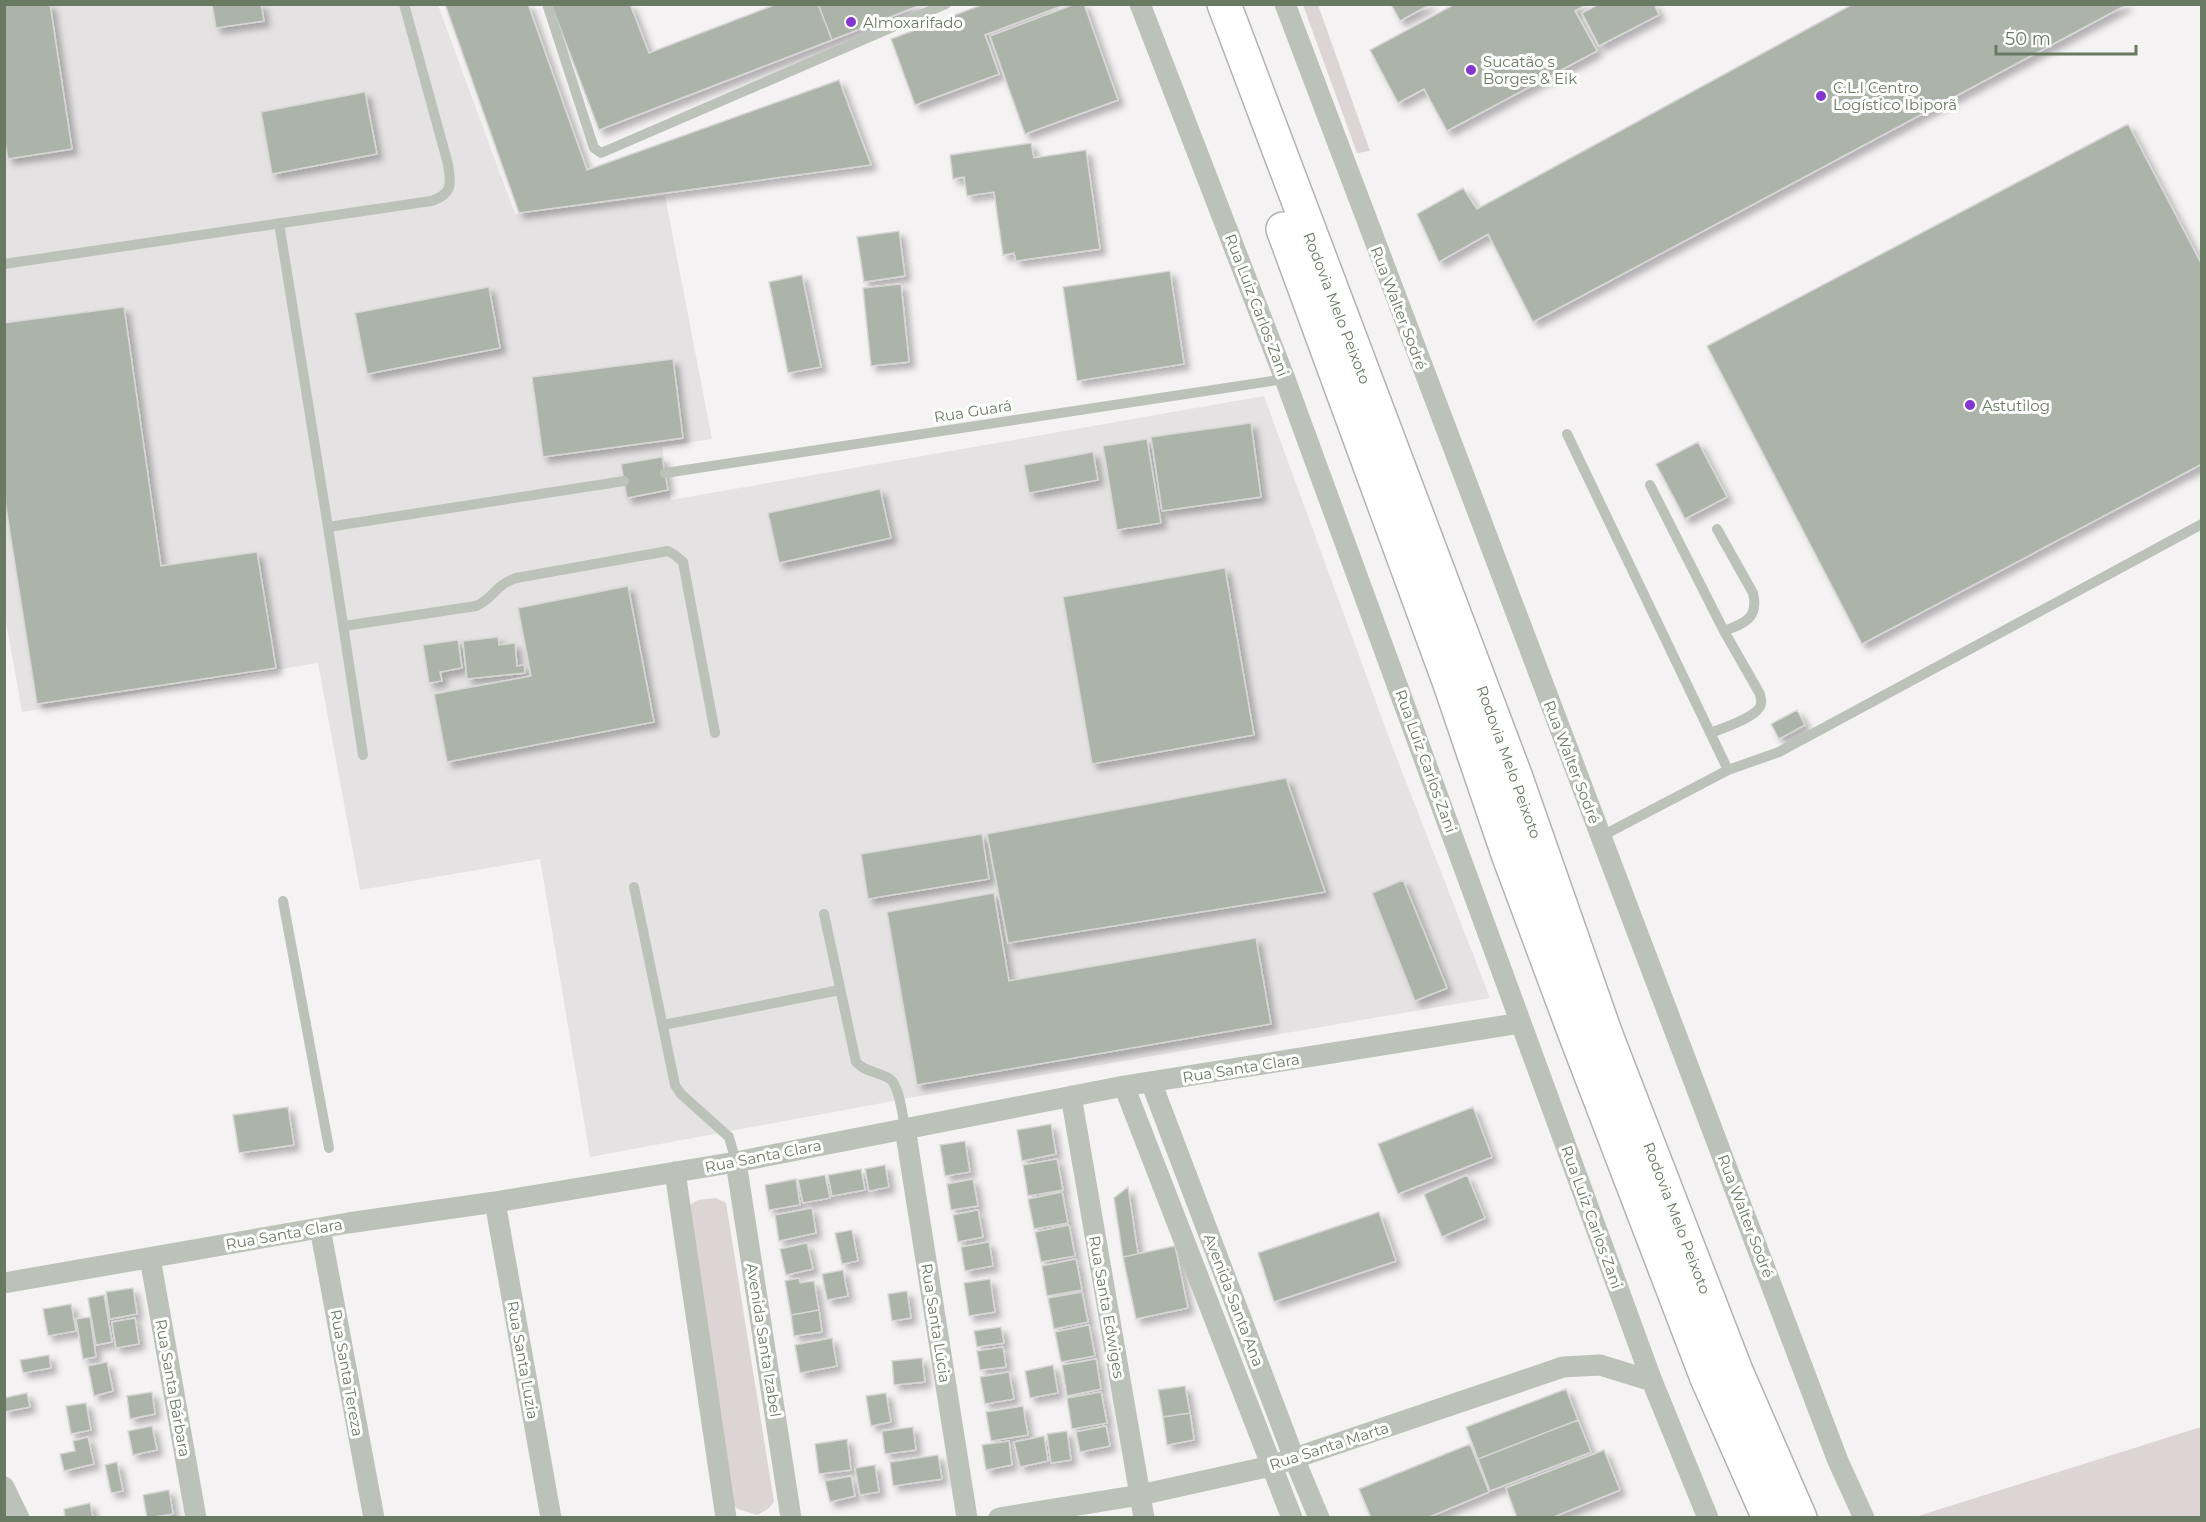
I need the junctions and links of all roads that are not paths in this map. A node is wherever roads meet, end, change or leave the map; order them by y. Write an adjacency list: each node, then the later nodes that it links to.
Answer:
1 (404, 4): 8 (lane)
2 (547, 4): 3 (lane)
3 (946, 4)
4 (1140, 4): 10 (street, Rua Luiz Carlos Zani)
5 (1201, 4): 59 (main road, Rodovia Melo Peixoto)
6 (1224, 4): 60 (main road, Rodovia Melo Peixoto)
7 (1285, 4): 24 (street, Rua Walter Sodré)
8 (279, 223): 9 (lane); 16 (lane)
9 (4, 264)
10 (1285, 379): 12 (lane, Rua Guará); 29 (street, Rua Luiz Carlos Zani)
11 (1567, 434): 21 (lane)
12 (665, 473)
13 (624, 481): 16 (lane)
14 (1650, 485): 19 (lane)
15 (2202, 524): 23 (lane)
16 (328, 527): 18 (lane)
17 (1717, 529): 19 (lane)
18 (344, 626): 20 (lane); 22 (lane)
19 (1724, 631): 21 (lane)
20 (714, 733)
21 (1711, 733): 23 (lane)
22 (363, 755)
23 (1728, 770): 24 (lane)
24 (1600, 837): 61 (street, Rua Walter Sodré)
25 (634, 887): 30 (lane)
26 (284, 901): 35 (lane)
27 (824, 914): 28 (lane)
28 (840, 990): 30 (lane); 34 (lane)
29 (1521, 1023): 31 (street, Rua Santa Clara); 42 (street, Rua Luiz Carlos Zani)
30 (663, 1025): 36 (lane)
31 (1151, 1082): 32 (street, Rua Santa Clara); 43 (street, Avenida Santa Ana)
32 (1124, 1086): 33 (street, Rua Santa Clara); 44 (street, Avenida Santa Ana)
33 (1071, 1096): 34 (street, Rua Santa Clara); 46 (street, Rua Santa Edwiges)
34 (905, 1128): 36 (street, Rua Santa Clara); 53 (street, Rua Santa Lúcia)
35 (329, 1148)
36 (736, 1162): 37 (street, Rua Santa Clara); 52 (street, Avenida Santa Izabel)
37 (675, 1172): 38 (street, Rua Santa Clara); 51 (street)
38 (495, 1203): 39 (street, Rua Santa Clara); 50 (street, Rua Santa Luzia)
39 (320, 1228): 40 (street, Rua Santa Clara); 49 (street, Rua Santa Tereza)
40 (150, 1258): 41 (street, Rua Santa Clara); 48 (street, Rua Santa Bárbara)
41 (4, 1283)
42 (1652, 1381): 43 (street, Rua Santa Marta); 58 (street, Rua Luiz Carlos Zani)
43 (1294, 1458): 44 (street, Rua Santa Marta); 57 (street, Avenida Santa Ana)
44 (1271, 1466): 46 (street, Rua Santa Marta); 56 (street, Avenida Santa Ana)
45 (4, 1487): 47 (street)
46 (1140, 1495): 54 (street, Rua Santa Marta); 55 (street, Rua Santa Edwiges)
47 (19, 1518)
48 (196, 1518)
49 (374, 1518)
50 (551, 1518)
51 (726, 1518)
52 (791, 1518)
53 (967, 1518)
54 (999, 1518)
55 (1144, 1518)
56 (1292, 1518)
57 (1319, 1518)
58 (1708, 1518)
59 (1769, 1518)
60 (1800, 1518)
61 (1864, 1518)

